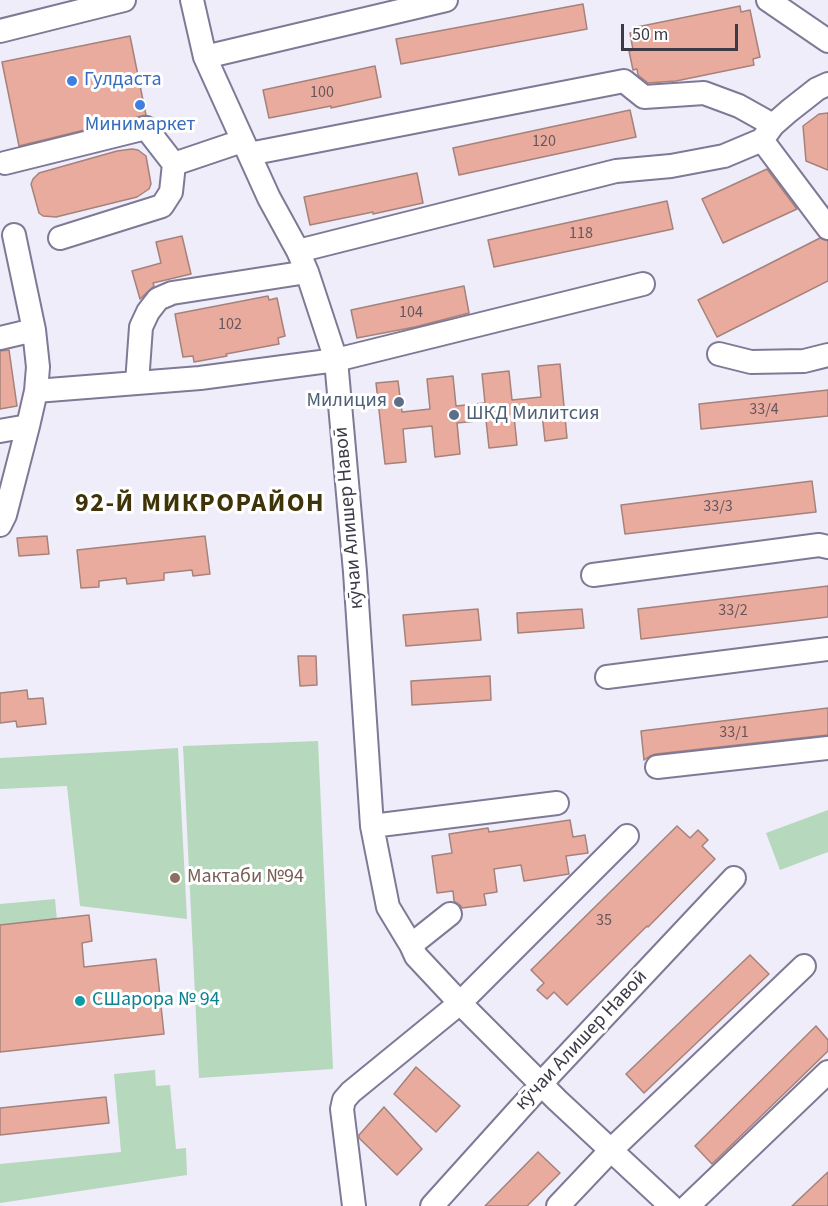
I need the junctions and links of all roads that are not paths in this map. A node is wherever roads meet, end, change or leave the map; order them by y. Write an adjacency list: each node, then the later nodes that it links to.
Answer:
1 (124, 0): 5 (street)
2 (192, 0): 7 (street, кӯчаи Алишер Навоӣ)
3 (446, 0): 7 (street)
4 (768, 0): 6 (street)
5 (0, 31)
6 (828, 42)
7 (205, 57): 10 (street, кӯчаи Алишер Навоӣ)
8 (828, 84): 9 (street)
9 (767, 133): 10 (street); 13 (street); 16 (street)
10 (245, 148): 12 (street); 16 (street, кӯчаи Алишер Навоӣ)
11 (5, 163): 12 (street)
12 (174, 164): 15 (street)
13 (828, 228)
14 (14, 236): 18 (street)
15 (60, 238)
16 (303, 262): 22 (street, кӯчаи Алишер Навоӣ); 23 (street)
17 (644, 284): 22 (street)
18 (34, 330): 19 (street); 24 (street)
19 (0, 338)
20 (719, 354): 21 (street)
21 (828, 355)
22 (336, 360): 23 (street); 35 (street, кӯчаи Алишер Навоӣ)
23 (137, 383): 24 (street)
24 (36, 391): 25 (street)
25 (28, 426): 26 (street); 27 (street)
26 (0, 431)
27 (0, 525)
28 (828, 547): 29 (street)
29 (593, 575)
30 (828, 649): 31 (street)
31 (607, 677)
32 (828, 748): 33 (street)
33 (657, 767)
34 (557, 803): 35 (street)
35 (372, 826): 39 (street, кӯчаи Алишер Навоӣ)
36 (627, 836): 41 (street)
37 (734, 878): 43 (street, кӯчаи Алишер Навоӣ)
38 (450, 914): 39 (street)
39 (411, 945): 41 (street, кӯчаи Алишер Навоӣ)
40 (804, 966): 44 (street)
41 (460, 1003): 43 (street, кӯчаи Алишер Навоӣ); 45 (street)
42 (828, 1072): 49 (street)
43 (542, 1084): 44 (street, кӯчаи Алишер Навоӣ); 46 (street, кӯчаи Алишер Навоӣ)
44 (611, 1150): 47 (street); 48 (street, кӯчаи Алишер Навоӣ)
45 (354, 1206)
46 (432, 1206)
47 (558, 1206)
48 (671, 1206)
49 (688, 1206)

